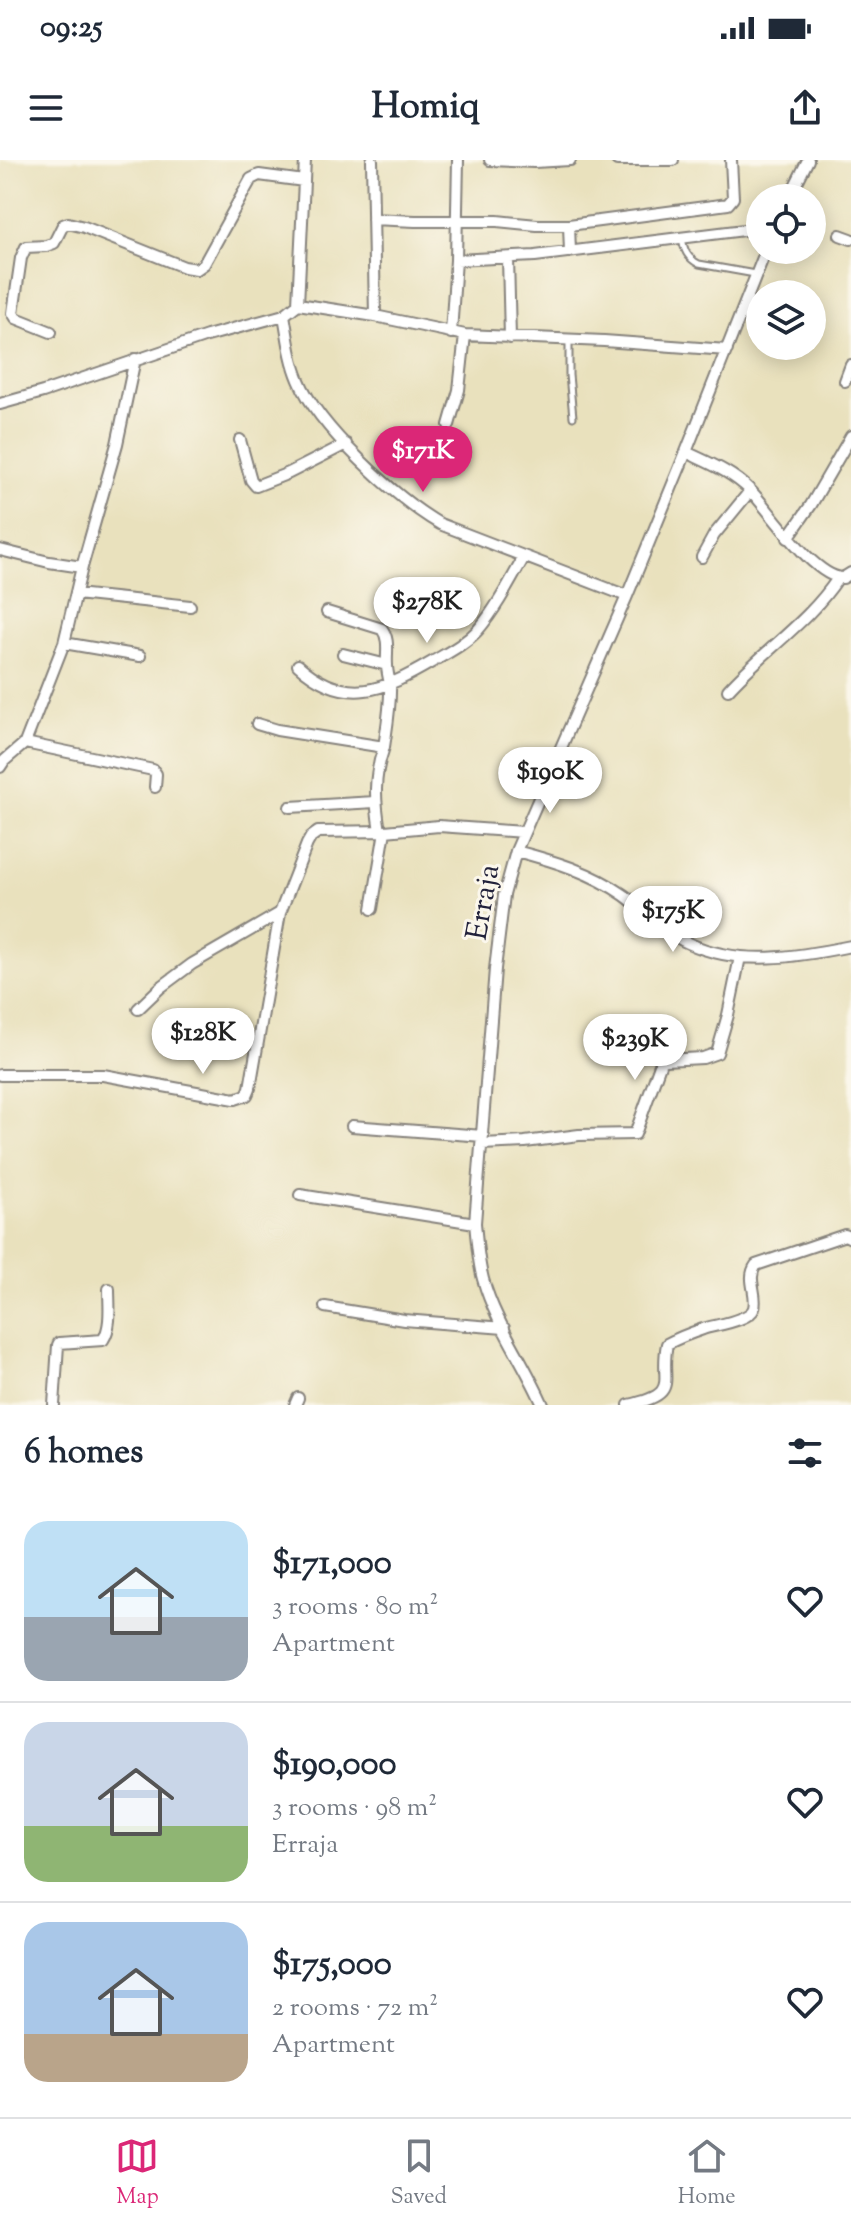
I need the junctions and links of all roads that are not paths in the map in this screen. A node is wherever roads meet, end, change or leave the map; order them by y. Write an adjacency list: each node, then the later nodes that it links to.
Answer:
1 (305, 160): 11 (street)
2 (372, 160): 13 (street)
3 (458, 160): 14 (street)
4 (490, 160): 5 (street)
5 (554, 160): 6 (street)
6 (570, 160)
7 (617, 160): 8 (street)
8 (673, 160)
9 (731, 160): 15 (street)
10 (808, 160): 12 (street)
11 (304, 181): 23 (street); 26 (street)
12 (796, 184)
13 (373, 219): 14 (street); 25 (street)
14 (457, 221): 15 (street); 20 (street)
15 (569, 225): 18 (street)
16 (746, 230): 17 (street)
17 (682, 237): 18 (street); 22 (lane)
18 (570, 252): 19 (street)
19 (508, 258): 20 (street); 29 (street)
20 (456, 260): 27 (street)
21 (760, 264): 22 (street, Erraja)
22 (756, 274): 31 (street, Erraja)
23 (298, 304): 24 (street); 25 (street)
24 (284, 315): 32 (street); 40 (street)
25 (375, 316): 27 (street)
26 (51, 332)
27 (451, 333): 28 (street)
28 (465, 335): 29 (street); 37 (street)
29 (510, 338): 30 (street)
30 (569, 340): 31 (street); 36 (lane)
31 (727, 350): 41 (street, Erraja)
32 (135, 359): 35 (street); 47 (street)
33 (851, 365): 34 (street)
34 (845, 381)
35 (0, 404)
36 (573, 417)
37 (449, 425)
38 (851, 436): 43 (street)
39 (240, 440): 40 (street)
40 (346, 444): 45 (street)
41 (686, 452): 42 (street); 51 (street, Erraja)
42 (750, 491): 43 (street); 46 (street)
43 (788, 538): 49 (street)
44 (0, 550): 47 (street)
45 (524, 557): 51 (street); 59 (street)
46 (702, 557)
47 (82, 567): 50 (street)
48 (851, 573): 49 (street)
49 (838, 578): 60 (street)
50 (76, 594): 52 (street); 54 (street)
51 (627, 596): 69 (street, Erraja)
52 (190, 606)
53 (327, 612): 58 (street)
54 (64, 643): 56 (street); 62 (street)
55 (343, 654): 58 (street)
56 (140, 656)
57 (298, 665): 59 (street)
58 (387, 665): 59 (street)
59 (390, 685): 63 (street)
60 (728, 690)
61 (257, 724): 63 (street)
62 (25, 743): 64 (street); 65 (street)
63 (384, 747): 66 (street)
64 (0, 767)
65 (155, 787)
66 (375, 802): 67 (street); 68 (street)
67 (290, 807)
68 (382, 831): 69 (street); 71 (street); 72 (street)
69 (524, 832): 70 (street, Erraja)
70 (516, 851): 74 (street); 78 (street, Erraja)
71 (372, 909)
72 (280, 913): 75 (street); 76 (street)
73 (851, 946): 74 (street)
74 (740, 957): 78 (street)
75 (138, 1009)
76 (0, 1075)
77 (352, 1126): 78 (street)
78 (483, 1140): 80 (street, Erraja)
79 (300, 1195): 80 (street)
80 (475, 1223): 84 (street, Erraja)
81 (851, 1237): 87 (street)
82 (109, 1289): 85 (street)
83 (325, 1307): 84 (street)
84 (504, 1328): 86 (street, Erraja)
85 (54, 1405)
86 (543, 1405)
87 (629, 1405)

